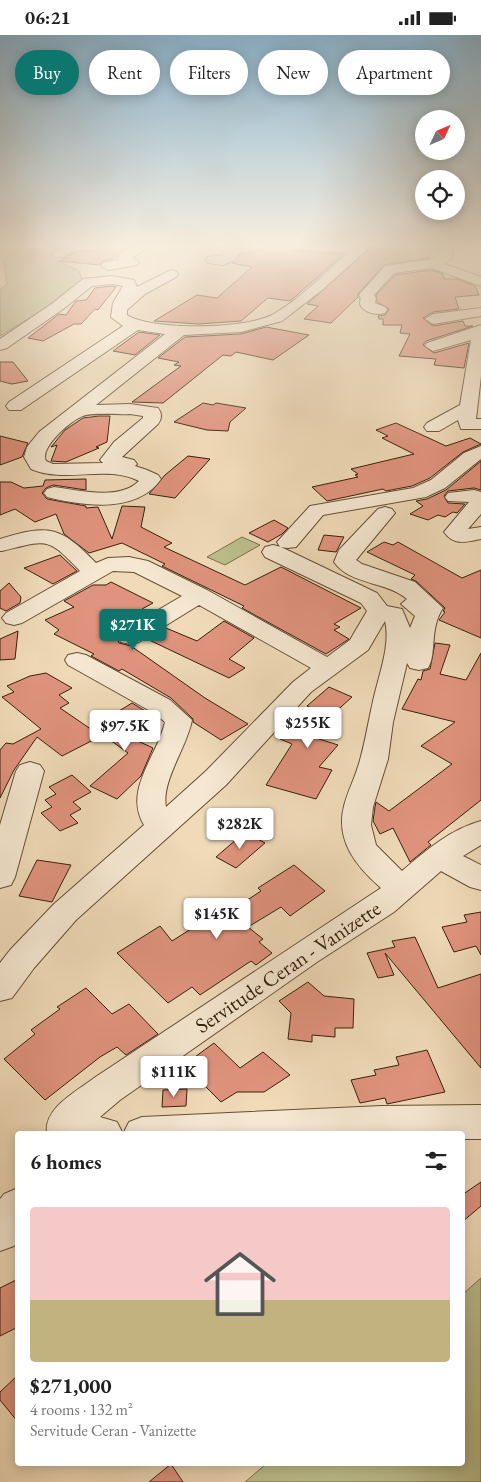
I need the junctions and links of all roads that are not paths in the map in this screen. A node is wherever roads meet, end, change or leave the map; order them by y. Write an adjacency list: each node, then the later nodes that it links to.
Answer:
1 (48, 313): 12 (street)
2 (119, 313): 8 (street)
3 (253, 313): 6 (street)
4 (283, 313): 6 (street)
5 (472, 313): 7 (street)
6 (276, 318): 9 (street); 11 (street)
7 (433, 319)
8 (134, 326): 9 (street); 14 (street)
9 (177, 331): 16 (street)
10 (481, 331): 13 (street); 15 (street)
11 (244, 344)
12 (1, 345)
13 (433, 346)
14 (15, 406)
15 (467, 408): 17 (street); 18 (street)
16 (78, 411): 20 (street); 21 (street)
17 (481, 424)
18 (433, 427)
19 (481, 452): 29 (street)
20 (127, 464)
21 (54, 493)
22 (455, 497): 23 (street)
23 (481, 500): 25 (street)
24 (385, 513): 30 (street)
25 (481, 533)
26 (2, 545): 27 (street)
27 (92, 572): 28 (street); 31 (street)
28 (199, 595): 32 (street); 35 (street)
29 (374, 605): 30 (street); 35 (street); 42 (street, Servitude Ceran - Vanizette)
30 (427, 614): 34 (street)
31 (14, 618)
32 (130, 637)
33 (77, 660): 37 (street)
34 (419, 663)
35 (328, 668): 37 (street)
36 (30, 771): 40 (street)
37 (161, 828): 43 (street)
38 (481, 831): 39 (street, Servitude Ceran - Vanizette)
39 (439, 856): 41 (street); 42 (street, Servitude Ceran - Vanizette)
40 (0, 877)
41 (481, 879)
42 (403, 889): 45 (street, Servitude Ceran - Vanizette)
43 (0, 988)
44 (481, 1122): 46 (street)
45 (65, 1131)
46 (210, 1131)
47 (15, 1211): 48 (street)
48 (0, 1232)

